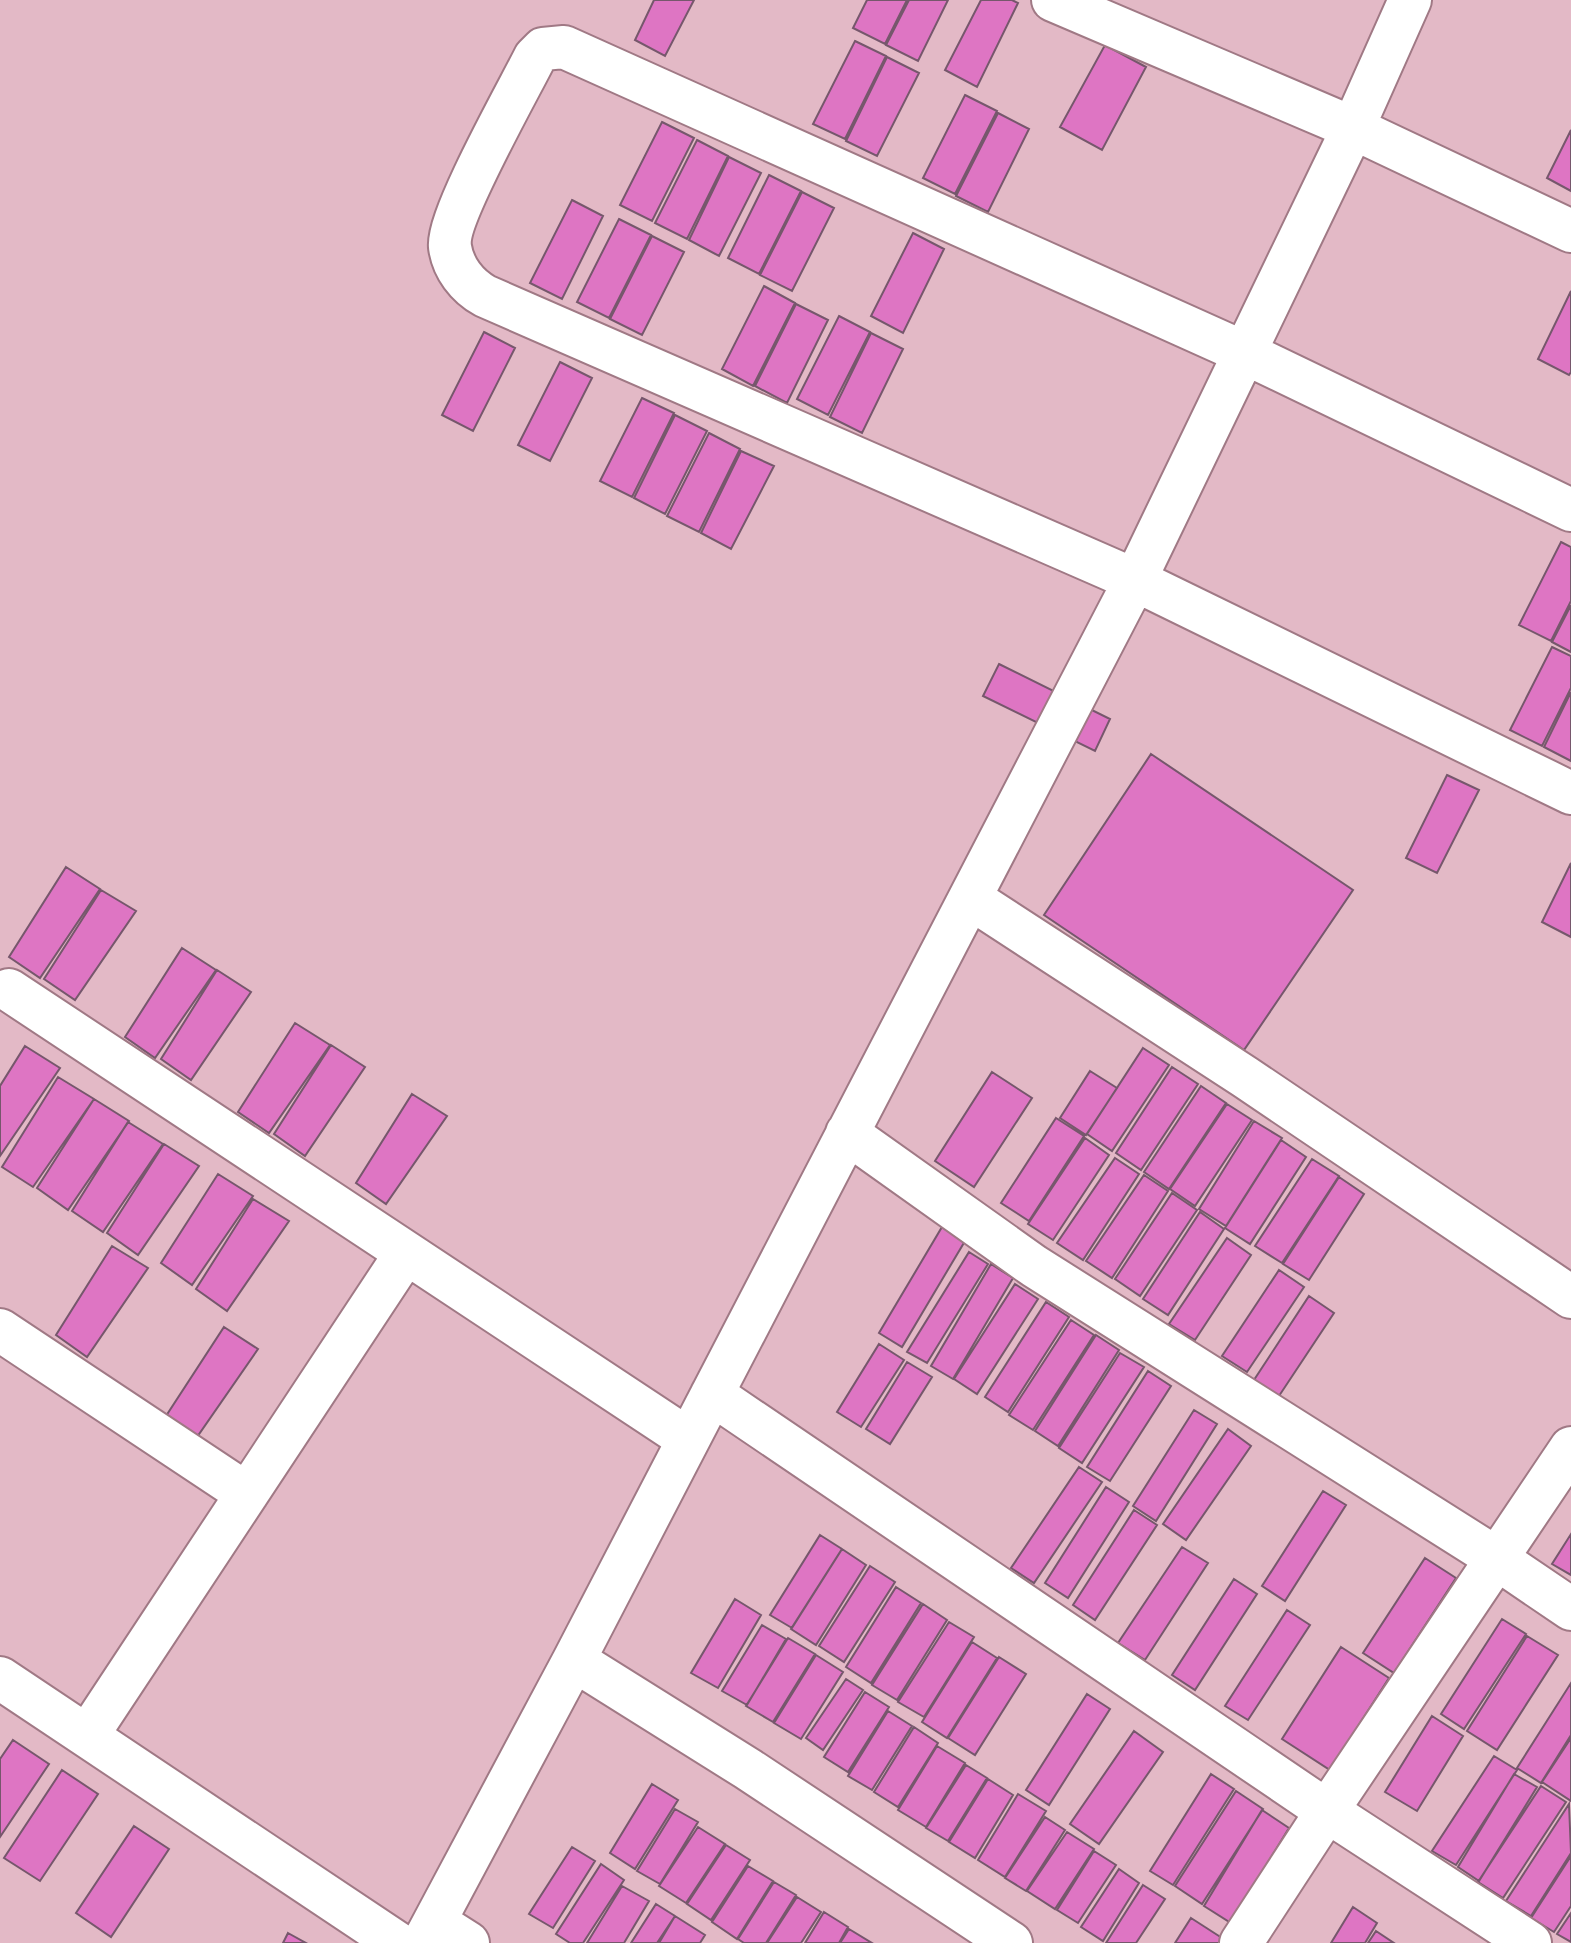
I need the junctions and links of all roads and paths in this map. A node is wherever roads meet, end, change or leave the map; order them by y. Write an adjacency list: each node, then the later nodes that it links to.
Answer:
1 (1053, 0): 3 (street)
2 (1410, 0): 3 (street)
3 (1353, 128): 4 (street); 5 (street)
4 (1571, 231)
5 (1245, 353): 6 (street); 7 (street); 7 (street)
6 (1571, 510)
7 (1135, 580): 8 (street); 9 (street)
8 (1571, 793)
9 (970, 898): 11 (street); 13 (street)
10 (9, 990): 12 (street)
11 (847, 1133): 15 (street); 19 (street)
12 (406, 1253): 16 (street); 18 (street)
13 (1571, 1297)
14 (0, 1330): 18 (street)
15 (712, 1394): 16 (street); 24 (street)
16 (688, 1439): 21 (street)
17 (1571, 1448): 19 (street)
18 (247, 1494): 23 (street)
19 (1496, 1558): 20 (street); 24 (street)
20 (1571, 1609)
21 (574, 1660): 25 (street); 27 (street)
22 (0, 1678): 23 (street)
23 (87, 1736): 26 (street)
24 (1327, 1811): 28 (street); 29 (street)
25 (442, 1936)
26 (397, 1943)
27 (1011, 1943)
28 (1241, 1943)
29 (1530, 1943)

